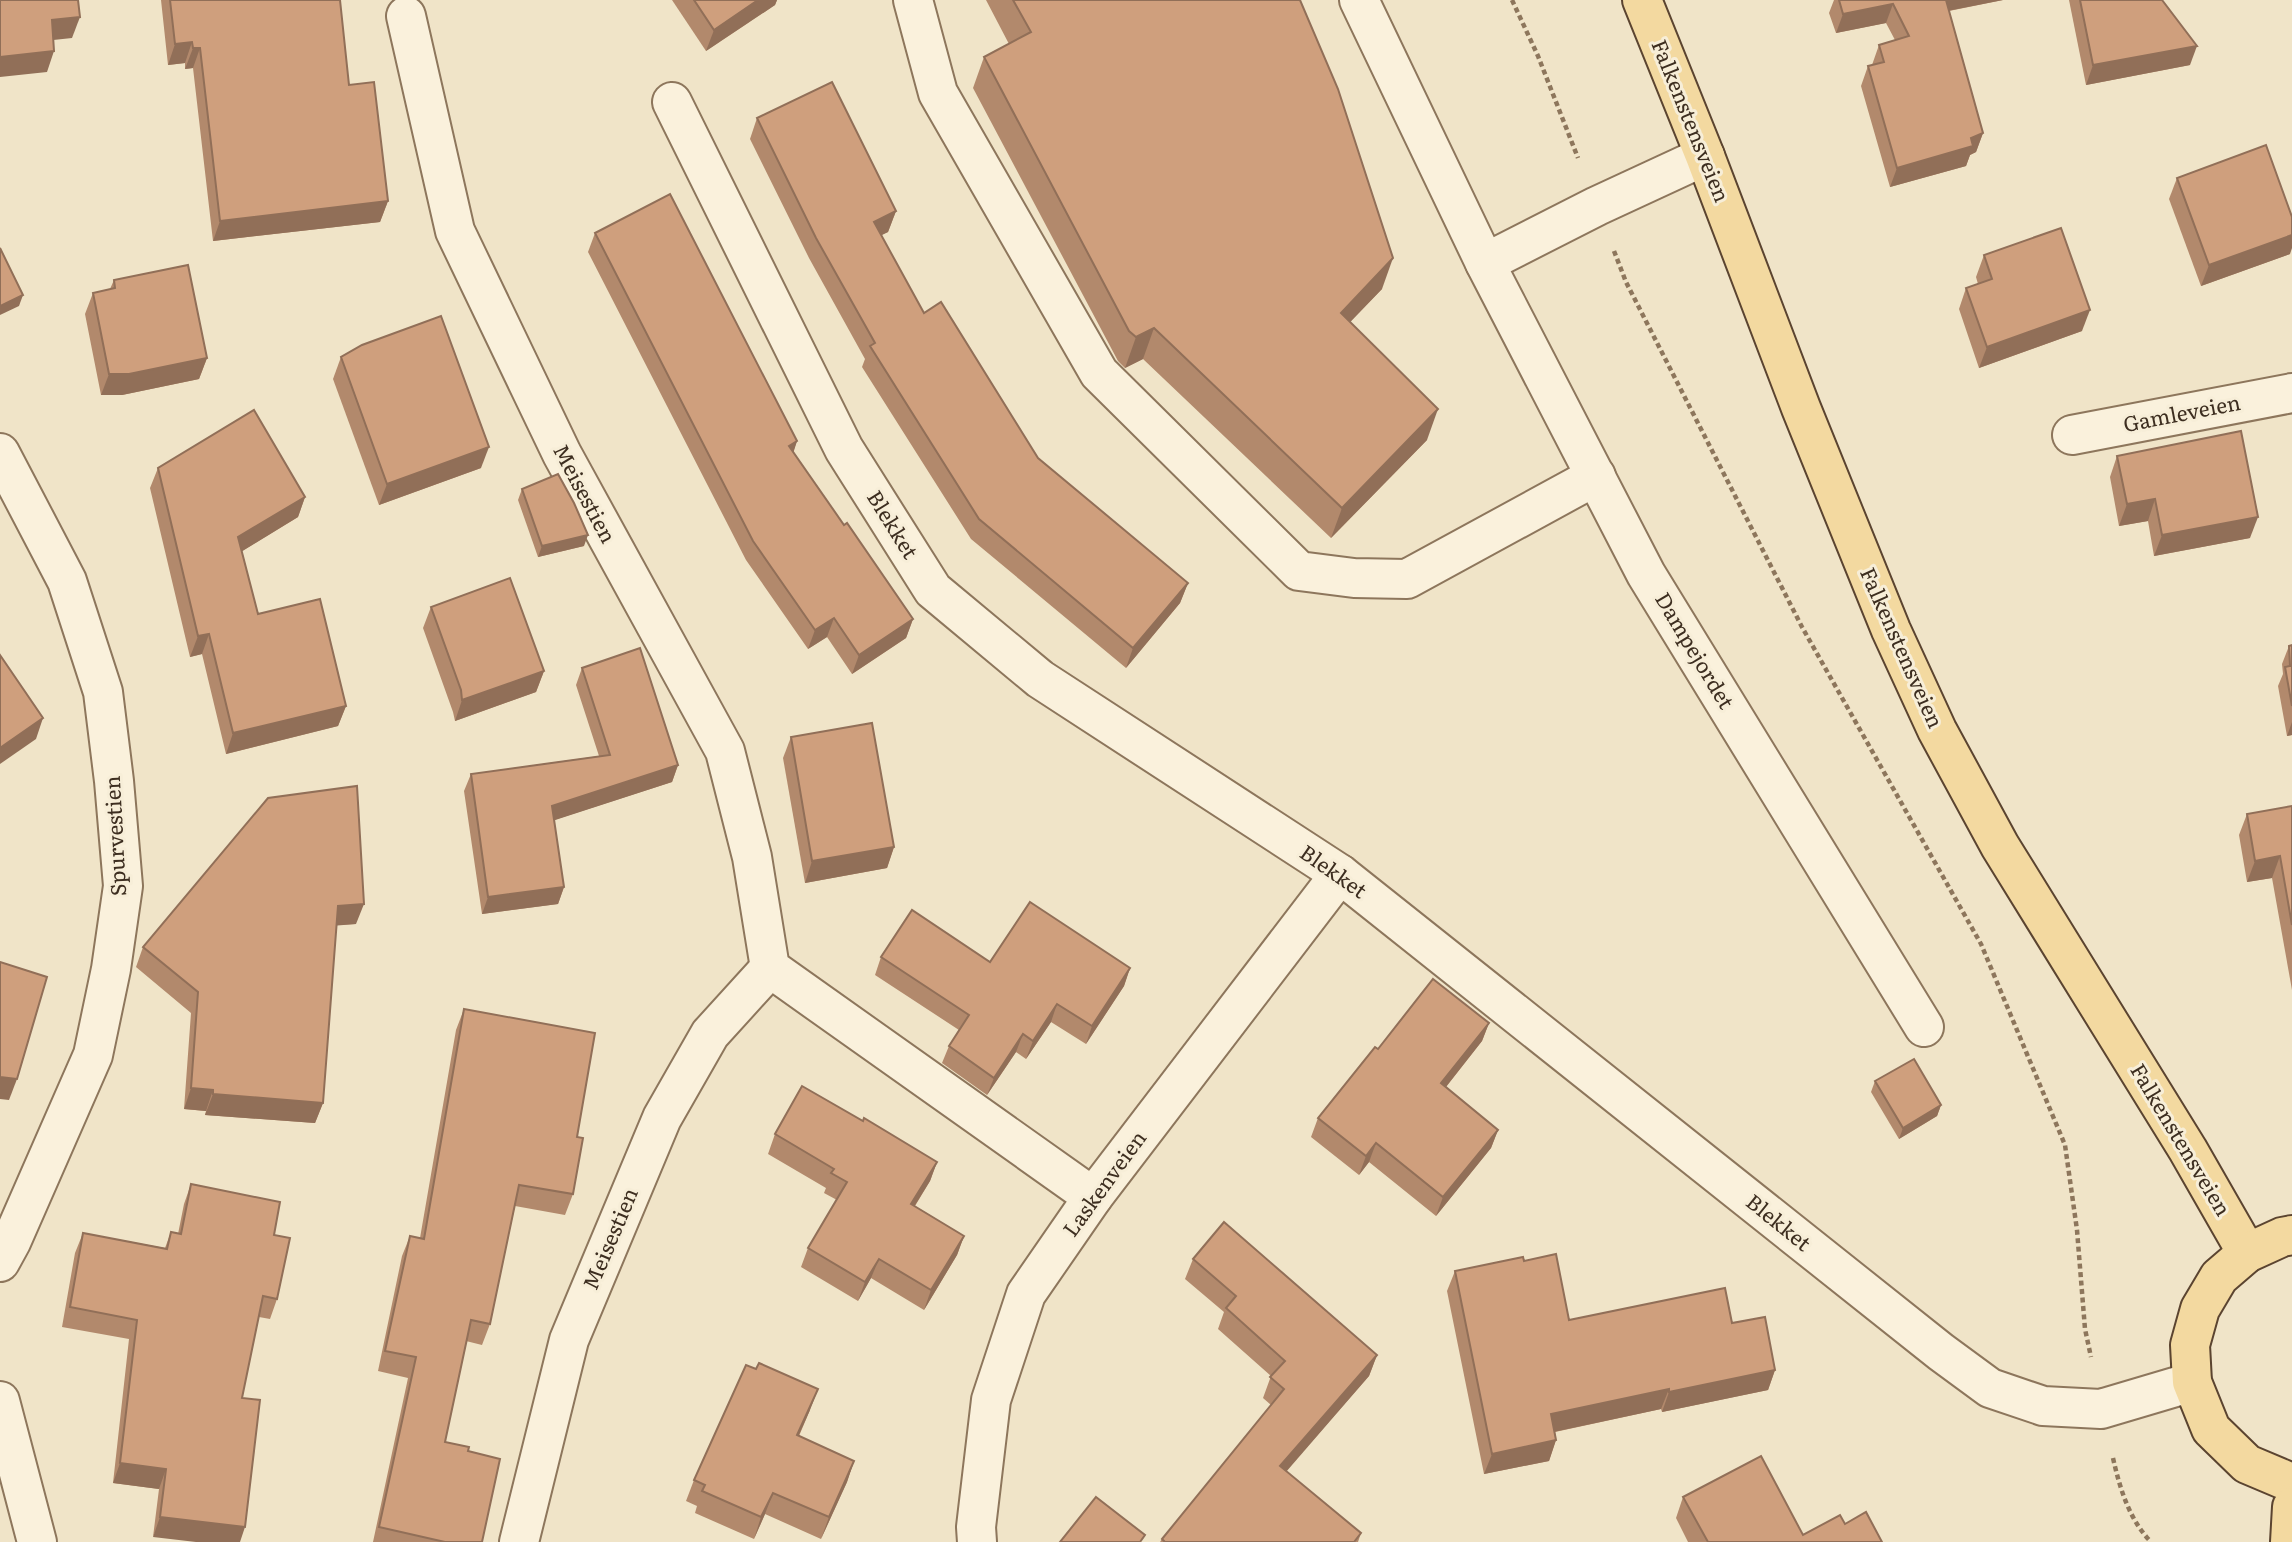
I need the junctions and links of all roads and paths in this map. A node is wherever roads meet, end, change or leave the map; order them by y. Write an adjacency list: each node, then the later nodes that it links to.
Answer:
1 (913, 0): 13 (street)
2 (1359, 0): 9 (street, Dampejordet)
3 (1512, 0): 8 (path)
4 (1642, 0): 7 (main road, Falkenstensveien)
5 (406, 16): 15 (street, Meisestien)
6 (672, 102): 14 (street, Blekket)
7 (1705, 156): 8 (street); 19 (main road, Falkenstensveien)
8 (1597, 206): 9 (street); 23 (path)
9 (1485, 263): 13 (street, Dampejordet)
10 (2292, 393): 11 (street, Gamleveien)
11 (2072, 435)
12 (0, 453): 20 (street, Spurvestien)
13 (1596, 476): 16 (street, Dampejordet)
14 (1340, 874): 17 (street, Laskenveien); 23 (street, Blekket)
15 (770, 968): 17 (street); 27 (street, Meisestien)
16 (1924, 1027)
17 (1093, 1197): 28 (street, Laskenveien)
18 (2292, 1236): 19 (main road)
19 (2246, 1253): 21 (main road)
20 (0, 1262)
21 (2192, 1382): 23 (street, Blekket); 24 (main road)
22 (0, 1401): 26 (street)
23 (2101, 1409): 29 (path)
24 (2292, 1483)
25 (2292, 1507): 30 (main road)
26 (37, 1542)
27 (519, 1542)
28 (976, 1542)
29 (2151, 1542)
30 (2290, 1542)

